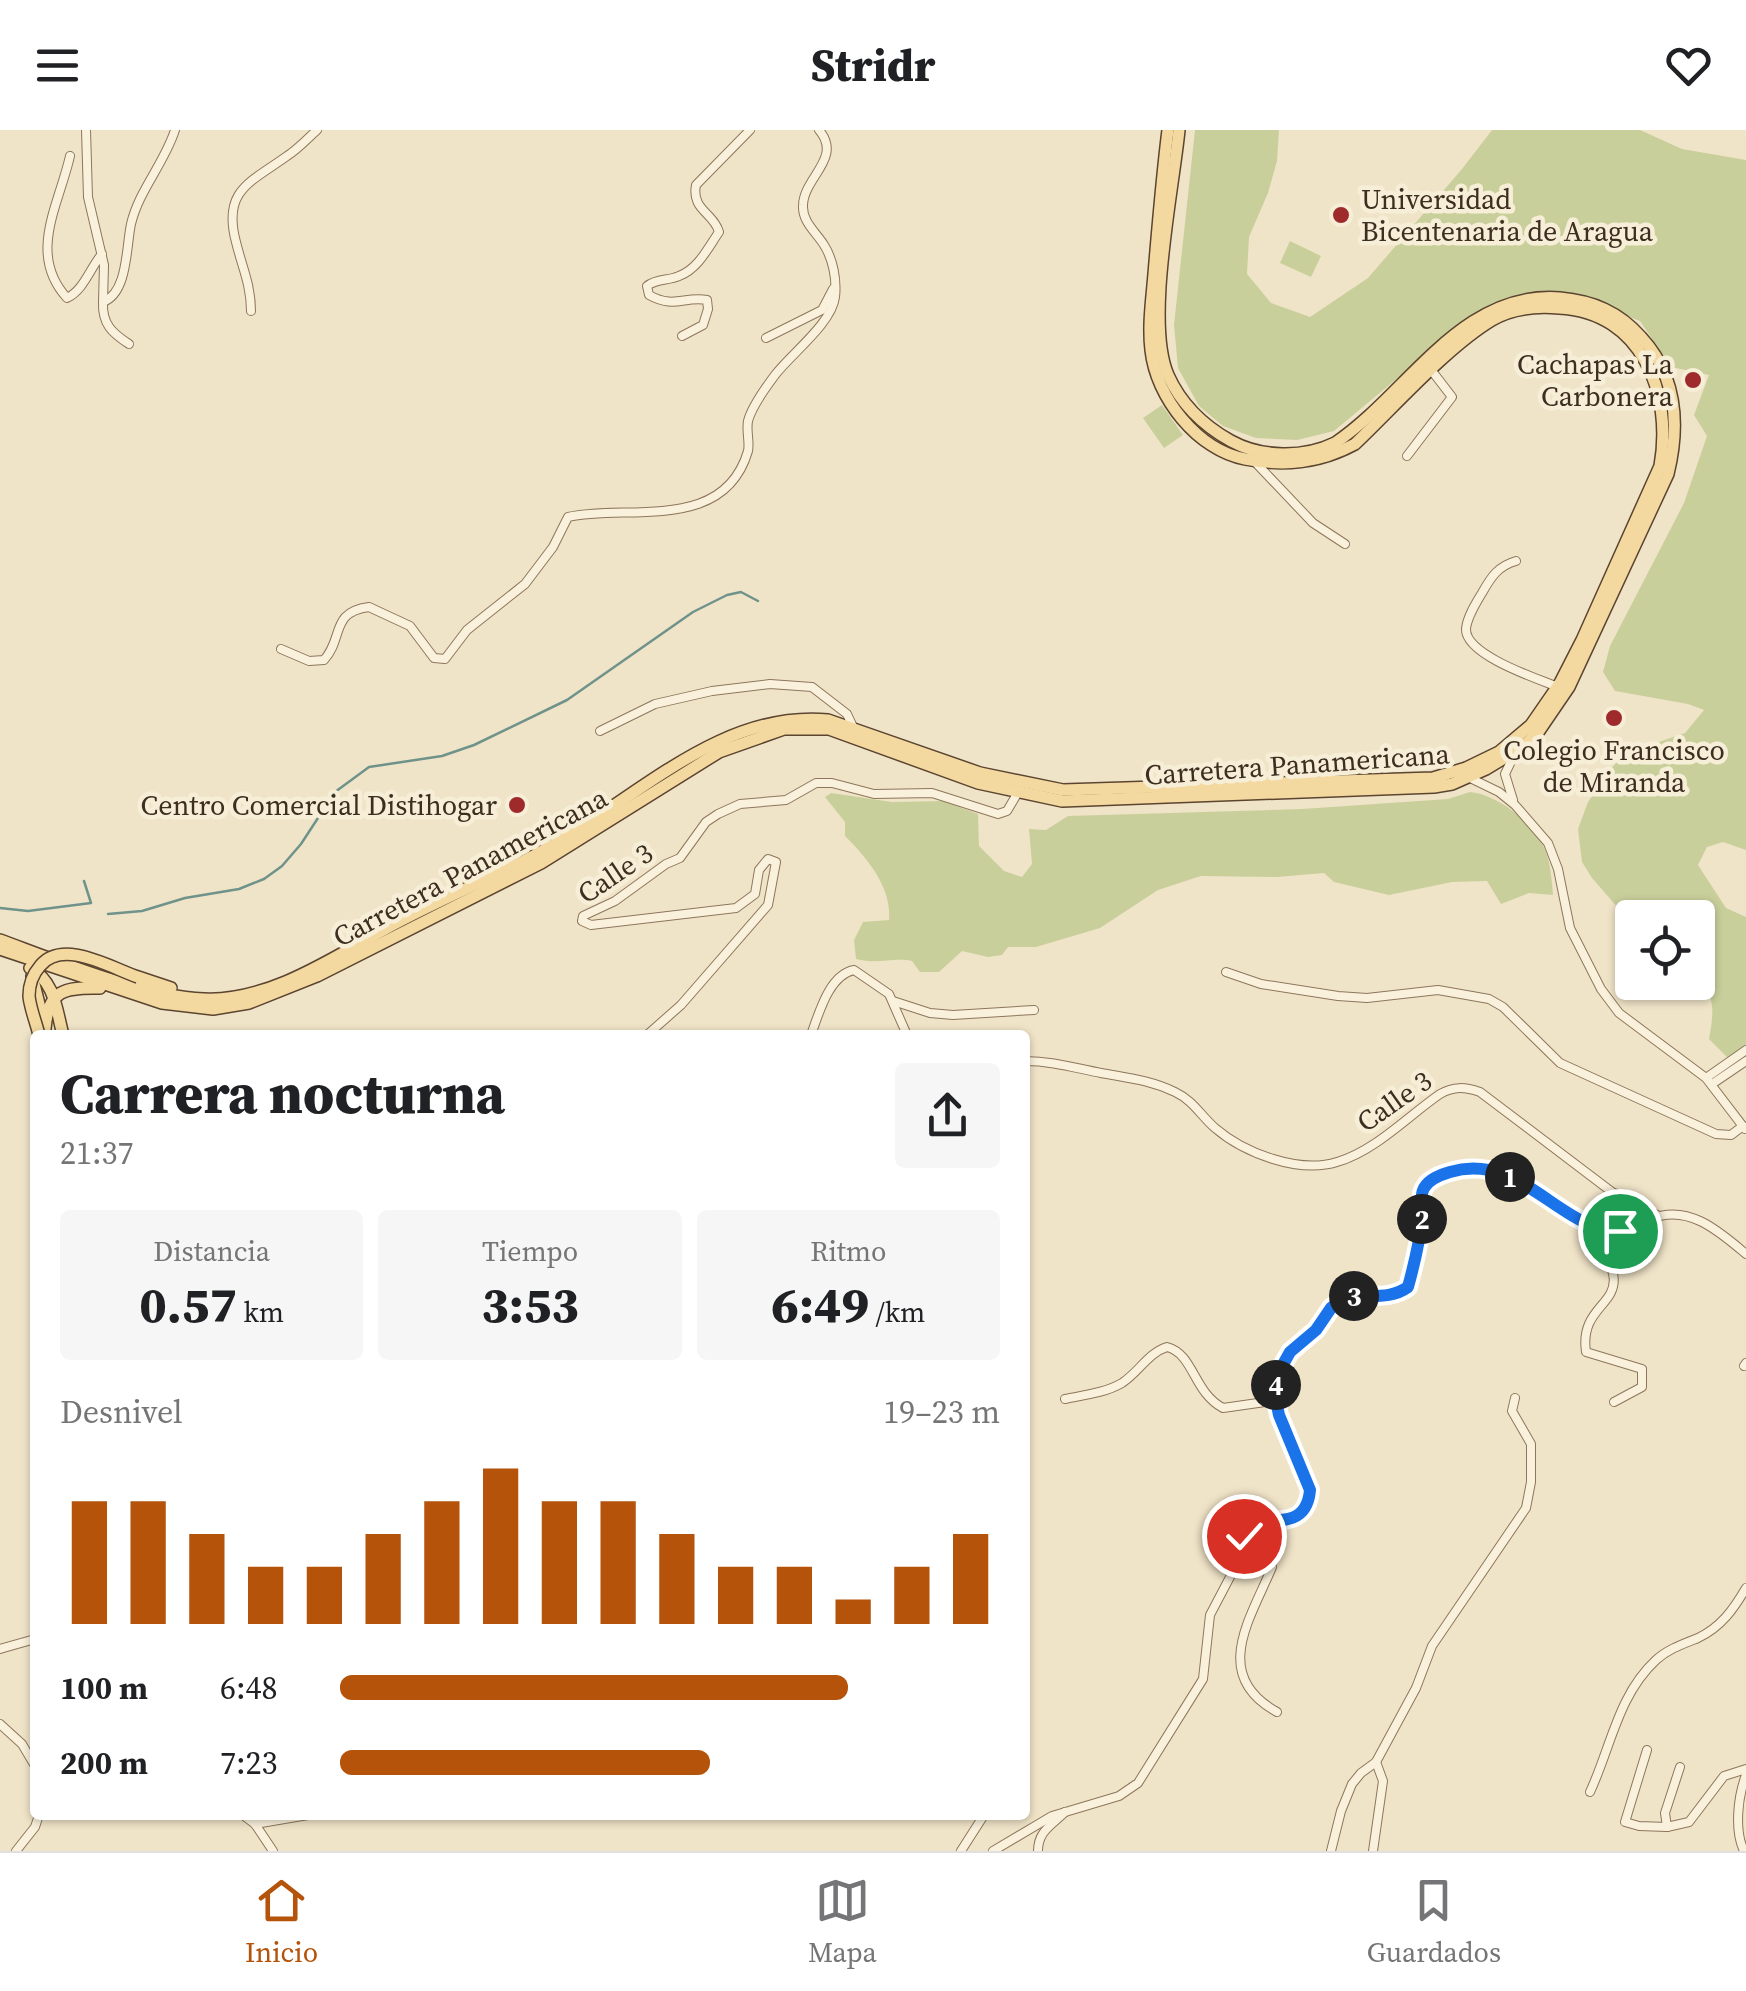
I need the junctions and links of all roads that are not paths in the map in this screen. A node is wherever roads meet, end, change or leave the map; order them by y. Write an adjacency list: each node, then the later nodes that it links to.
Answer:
1 (86, 130): 9 (street)
2 (174, 130): 11 (street)
3 (317, 130): 12 (street)
4 (750, 130): 13 (street)
5 (819, 130): 10 (street)
6 (1168, 130): 18 (main road, Carretera Panamericana)
7 (1179, 130): 25 (main road, Carretera Panamericana)
8 (70, 156): 9 (street)
9 (102, 254): 11 (street)
10 (835, 285): 14 (street); 21 (street)
11 (103, 302): 15 (street)
12 (251, 312)
13 (682, 336)
14 (766, 338)
15 (130, 344)
16 (1432, 372): 17 (street); 18 (main road, Carretera Panamericana); 22 (main road, Carretera Panamericana)
17 (1407, 456)
18 (1254, 461): 19 (street)
19 (1344, 544)
20 (1516, 561): 22 (street)
21 (282, 650)
22 (1558, 687): 23 (main road, Carretera Panamericana)
23 (854, 730): 24 (street); 37 (main road, Carretera Panamericana)
24 (600, 731)
25 (1515, 752): 26 (main road, Carretera Panamericana); 28 (street)
26 (1468, 778): 27 (main road, Carretera Panamericana); 28 (street)
27 (1018, 794): 35 (main road, Carretera Panamericana); 45 (street, Calle 3)
28 (1515, 804): 51 (street)
29 (0, 940): 37 (main road, Carretera Panamericana)
30 (0, 949): 31 (main road, Carretera Panamericana)
31 (15, 954): 32 (main road); 35 (main road, Carretera Panamericana)
32 (30, 968): 36 (main road); 41 (main road)
33 (1226, 972): 52 (street)
34 (67, 990): 35 (main road); 36 (main road); 44 (main road)
35 (128, 993)
36 (54, 996): 42 (main road); 43 (main road)
37 (208, 1000): 40 (main road, bridge)
38 (893, 1001): 39 (street); 46 (street); 47 (street)
39 (1034, 1010)
40 (43, 1030)
41 (43, 1030)
42 (44, 1030)
43 (61, 1030)
44 (62, 1030)
45 (652, 1030)
46 (813, 1030)
47 (905, 1030)
48 (1746, 1050): 51 (street)
49 (1030, 1060): 54 (street, Calle 3)
50 (1746, 1060): 51 (street)
51 (1709, 1081): 52 (street)
52 (1744, 1128)
53 (1574, 1216): 54 (street); 56 (street); 59 (street)
54 (1655, 1218): 55 (street)
55 (1746, 1254)
56 (1275, 1396): 58 (street); 60 (street)
57 (1515, 1398): 68 (street)
58 (1065, 1399)
59 (1614, 1402)
60 (1240, 1552): 64 (street); 72 (street)
61 (1746, 1588): 71 (street)
62 (30, 1640): 63 (street)
63 (0, 1649)
64 (1277, 1712)
65 (0, 1724): 67 (street)
66 (1647, 1750): 78 (street)
67 (30, 1758)
68 (1376, 1762): 84 (street); 85 (street)
69 (1680, 1767): 78 (street)
70 (1746, 1772): 78 (street); 86 (street)
71 (1590, 1792)
72 (1069, 1809): 82 (street); 83 (street)
73 (37, 1820): 79 (street)
74 (250, 1820): 77 (street)
75 (279, 1820): 77 (street)
76 (981, 1820): 81 (street)
77 (255, 1824): 80 (street)
78 (1668, 1827)
79 (16, 1851)
80 (273, 1851)
81 (961, 1851)
82 (993, 1851)
83 (1038, 1851)
84 (1331, 1851)
85 (1372, 1851)
86 (1744, 1851)

